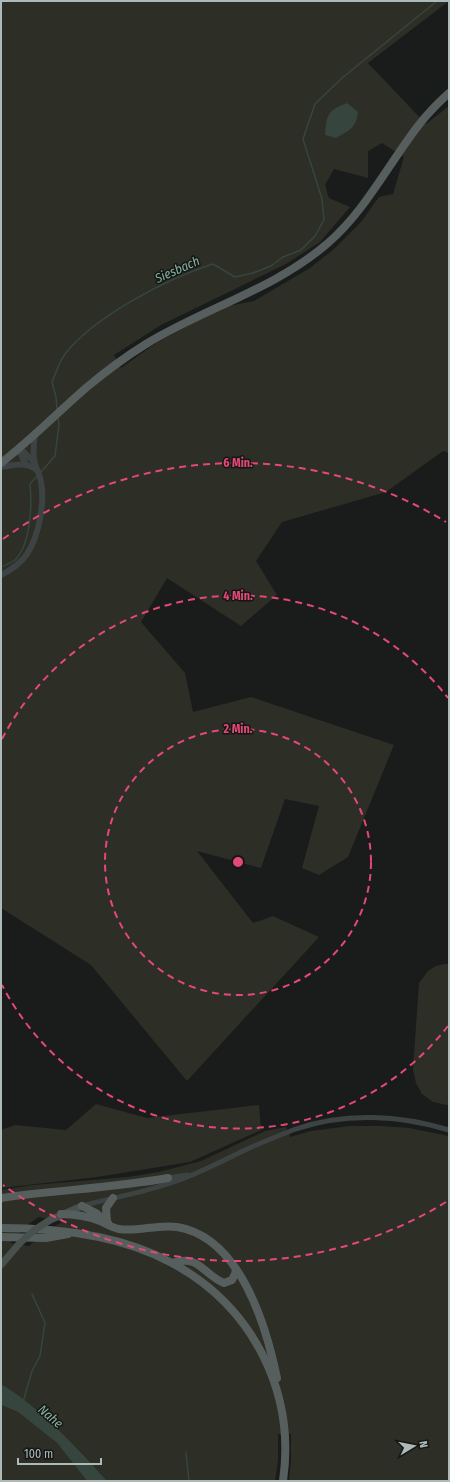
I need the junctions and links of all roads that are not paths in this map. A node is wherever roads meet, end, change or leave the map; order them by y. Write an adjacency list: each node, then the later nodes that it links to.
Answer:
1 (449, 93): 2 (main road)
2 (35, 433): 3 (main road); 4 (street)
3 (18, 448): 4 (street); 5 (main road); 6 (street)
4 (35, 463): 8 (street)
5 (1, 464)
6 (26, 465): 7 (street); 8 (street)
7 (1, 467)
8 (38, 471): 9 (street)
9 (1, 575)
10 (449, 1130): 11 (street)
11 (196, 1174): 12 (street); 14 (street)
12 (168, 1178): 13 (main road)
13 (1, 1198)
14 (113, 1198): 15 (street); 17 (main road)
15 (82, 1206): 16 (main road); 17 (main road)
16 (61, 1214): 17 (main road); 22 (main road, bridge)
17 (109, 1224): 23 (main road)
18 (1, 1228): 19 (main road)
19 (73, 1233): 20 (main road); 21 (main road)
20 (1, 1237)
21 (172, 1263): 23 (main road); 24 (main road)
22 (1, 1265)
23 (236, 1269): 24 (main road)
24 (280, 1403): 25 (main road)
25 (282, 1481)

